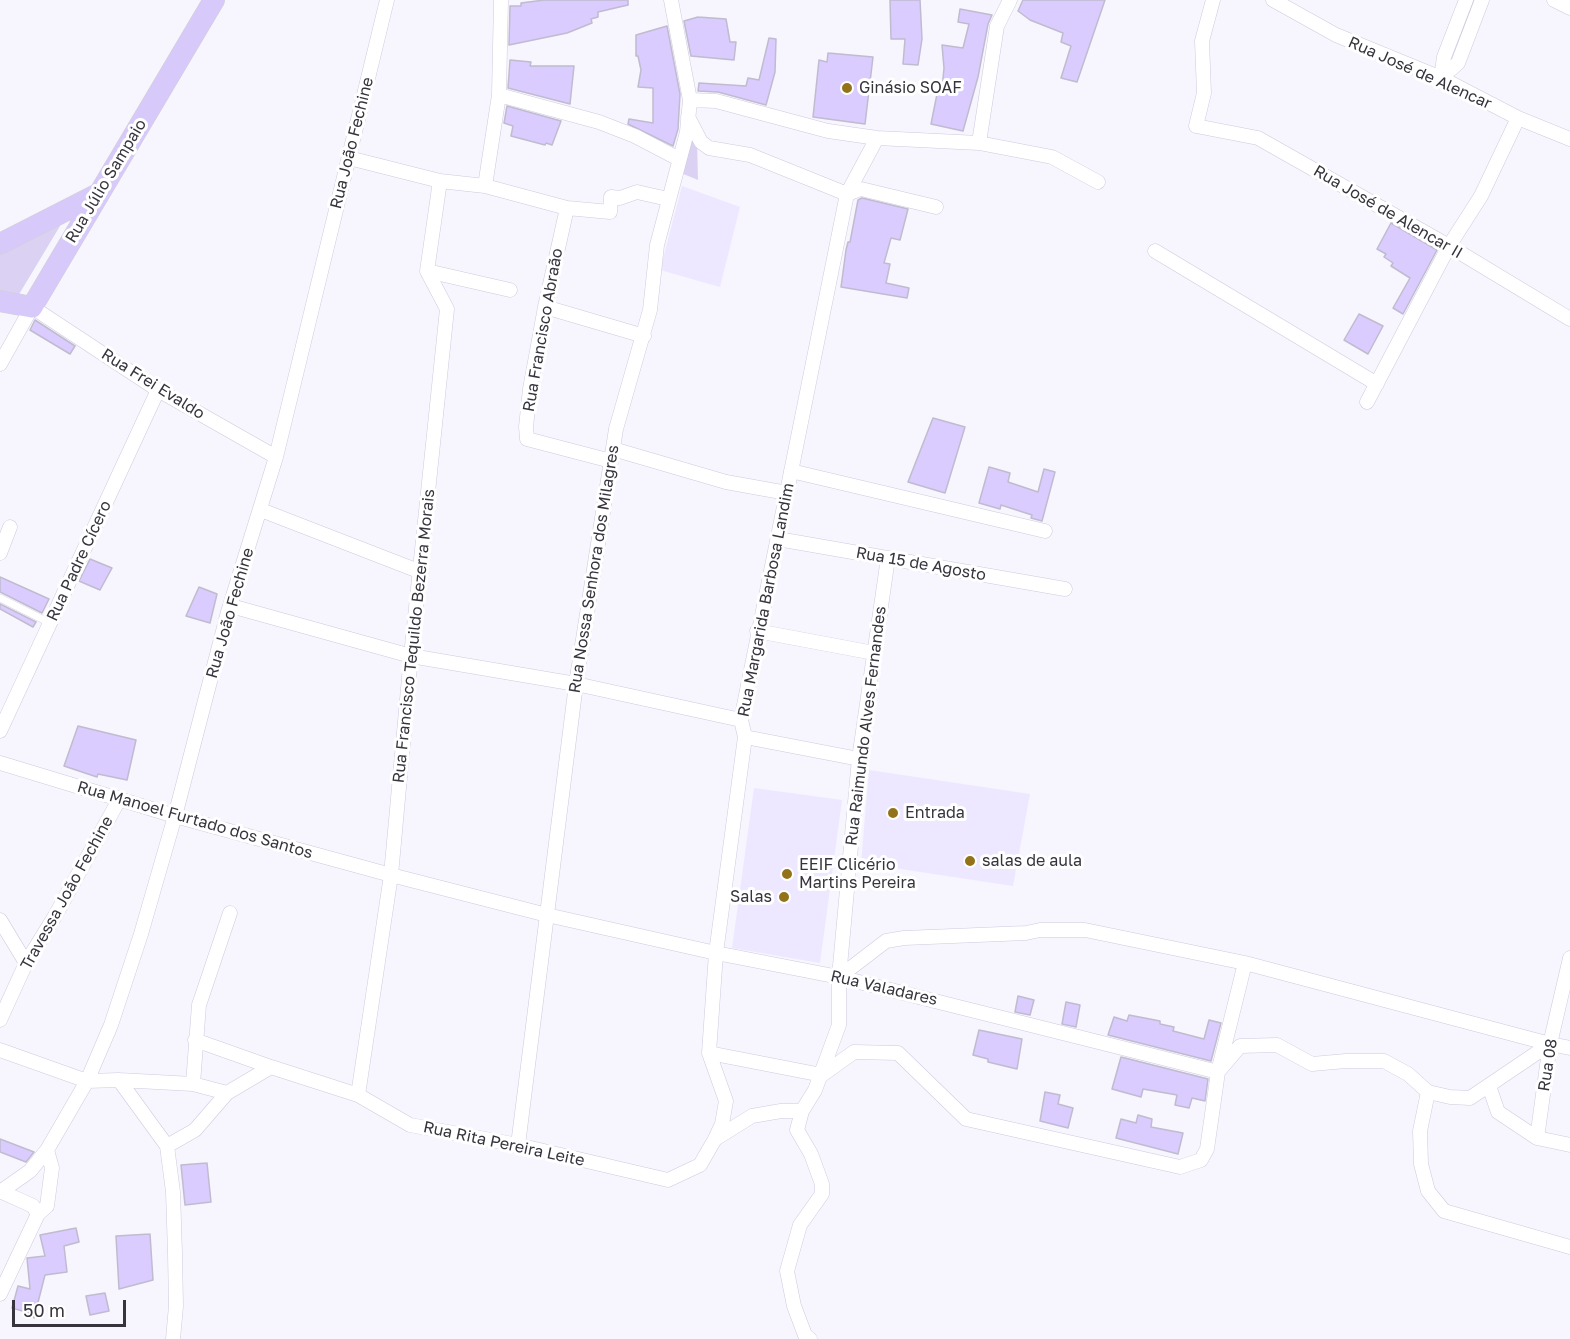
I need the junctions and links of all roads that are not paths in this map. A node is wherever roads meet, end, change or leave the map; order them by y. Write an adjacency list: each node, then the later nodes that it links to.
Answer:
1 (214, 0): 23 (main road, Rua Júlio Sampaio)
2 (387, 0): 18 (street, Rua João Fechine)
3 (501, 0): 11 (street)
4 (671, 0): 12 (street, Rua Nossa Senhora dos Milagres)
5 (1010, 0): 17 (street)
6 (1213, 0): 29 (street, Rua José de Alencar II)
7 (1273, 0): 10 (street, Rua José de Alencar)
8 (1466, 0): 10 (street)
9 (1482, 0): 10 (street)
10 (1441, 78): 14 (street, Rua José de Alencar)
11 (499, 95): 19 (street); 22 (street)
12 (690, 100): 13 (street, Rua Nossa Senhora dos Milagres); 15 (street)
13 (688, 117): 19 (street, Rua Nossa Senhora dos Milagres); 24 (street)
14 (1518, 118): 16 (street, Rua José de Alencar); 29 (street)
15 (877, 138): 17 (street); 24 (street, Rua Margarida Barbosa Landim)
16 (1570, 139)
17 (979, 143): 21 (street)
18 (349, 158): 20 (street); 43 (street, Rua João Fechine)
19 (679, 159): 25 (street, Rua Nossa Senhora dos Milagres)
20 (440, 181): 22 (street); 31 (street)
21 (1098, 182)
22 (485, 186): 27 (street)
23 (98, 194): 28 (main road); 34 (main road, Rua Júlio Sampaio)
24 (847, 194): 26 (street); 44 (street, Rua Margarida Barbosa Landim)
25 (668, 200): 27 (street); 37 (street, Rua Nossa Senhora dos Milagres)
26 (936, 207)
27 (567, 208): 35 (street, Rua Francisco Abraão)
28 (0, 244)
29 (1449, 246): 36 (street, Rua José de Alencar II); 39 (street)
30 (1155, 251): 39 (street)
31 (427, 271): 32 (street); 52 (street, Rua Francisco Tequildo Bezerra Morais)
32 (510, 290)
33 (0, 302): 34 (main road)
34 (32, 307): 38 (street, Rua Júlio Sampaio); 40 (street, Rua Frei Evaldo)
35 (545, 307): 37 (street); 42 (street, Rua Francisco Abraão)
36 (1570, 319)
37 (644, 336): 42 (street, Rua Nossa Senhora dos Milagres)
38 (0, 364)
39 (1377, 384): 41 (street)
40 (158, 390): 43 (street, Rua Frei Evaldo); 56 (street, Rua Padre Cícero)
41 (1367, 402)
42 (612, 455): 45 (street); 60 (street, Rua Nossa Senhora dos Milagres)
43 (276, 457): 46 (street, Rua João Fechine)
44 (792, 471): 45 (street, Rua Margarida Barbosa Landim); 48 (street)
45 (788, 493): 49 (street, Rua Margarida Barbosa Landim)
46 (261, 510): 52 (street); 55 (street, Rua João Fechine)
47 (10, 528): 50 (street)
48 (1045, 531)
49 (778, 539): 51 (street, Rua 15 de Agosto); 57 (street, Rua Margarida Barbosa Landim)
50 (0, 553)
51 (888, 558): 53 (street, Rua 15 de Agosto); 58 (street, Rua Raimundo Alves Fernandes)
52 (421, 572): 59 (street, Rua Francisco Tequildo Bezerra Morais)
53 (1065, 589)
54 (0, 598): 56 (lane)
55 (231, 606): 59 (street); 67 (street, Rua João Fechine)
56 (50, 623): 62 (street, Rua Padre Cícero)
57 (758, 631): 58 (street); 61 (street, Rua Margarida Barbosa Landim)
58 (874, 653): 64 (street, Rua Raimundo Alves Fernandes)
59 (411, 656): 60 (street); 68 (street, Rua Francisco Tequildo Bezerra Morais)
60 (576, 684): 61 (street); 70 (street, Rua Nossa Senhora dos Milagres)
61 (741, 720): 63 (street, Rua Margarida Barbosa Landim)
62 (0, 731)
63 (745, 737): 64 (street); 72 (street, Rua Margarida Barbosa Landim)
64 (859, 759): 76 (street, Rua Raimundo Alves Fernandes)
65 (0, 763): 66 (street, Rua Manoel Furtado dos Santos)
66 (120, 798): 67 (street, Rua Manoel Furtado dos Santos); 74 (street, Travessa João Fechine)
67 (175, 816): 68 (street, Rua Manoel Furtado dos Santos); 87 (street, Rua João Fechine)
68 (391, 875): 70 (street, Rua Manoel Furtado dos Santos); 92 (street, Rua Francisco Tequildo Bezerra Morais)
69 (230, 913): 78 (street)
70 (547, 915): 72 (street, Rua Valadares); 96 (street, Rua Nossa Senhora dos Milagres)
71 (0, 920): 74 (street)
72 (716, 953): 76 (street, Rua Valadares); 82 (street, Rua Margarida Barbosa Landim)
73 (1570, 958): 79 (street, Rua 08)
74 (26, 963): 77 (street, Travessa João Fechine)
75 (1245, 963): 76 (street); 79 (street); 84 (street)
76 (839, 977): 84 (street, Rua Valadares); 85 (street, Rua Raimundo Alves Fernandes)
77 (0, 1020)
78 (195, 1040): 83 (street, Rua Rita Pereira Leite); 88 (street)
79 (1550, 1044): 80 (street); 89 (street); 94 (street, Rua 08)
80 (1570, 1048)
81 (0, 1050): 87 (street)
82 (709, 1053): 85 (street); 95 (street, Rua Margarida Barbosa Landim)
83 (271, 1067): 91 (street); 92 (street, Rua Rita Pereira Leite)
84 (1218, 1072): 85 (street); 90 (street)
85 (822, 1076): 93 (street, Rua Raimundo Alves Fernandes)
86 (119, 1080): 87 (street); 88 (street); 98 (street)
87 (87, 1081): 99 (street, Rua João Fechine)
88 (194, 1084): 91 (street)
89 (1489, 1086): 90 (street); 94 (street)
90 (1428, 1092): 102 (street)
91 (227, 1093): 98 (street)
92 (358, 1095): 96 (street, Rua Rita Pereira Leite)
93 (802, 1111): 95 (street, Rua Rita Pereira Leite); 104 (street)
94 (1537, 1138): 97 (street)
95 (716, 1139): 96 (street, Rua Rita Pereira Leite)
96 (518, 1145)
97 (1570, 1145)
98 (167, 1146): 105 (street)
99 (47, 1150): 100 (street, Rua João Fechine); 101 (street)
100 (1, 1192): 101 (street)
101 (38, 1214): 103 (street)
102 (1570, 1247)
103 (0, 1294)
104 (808, 1337)
105 (173, 1339)

